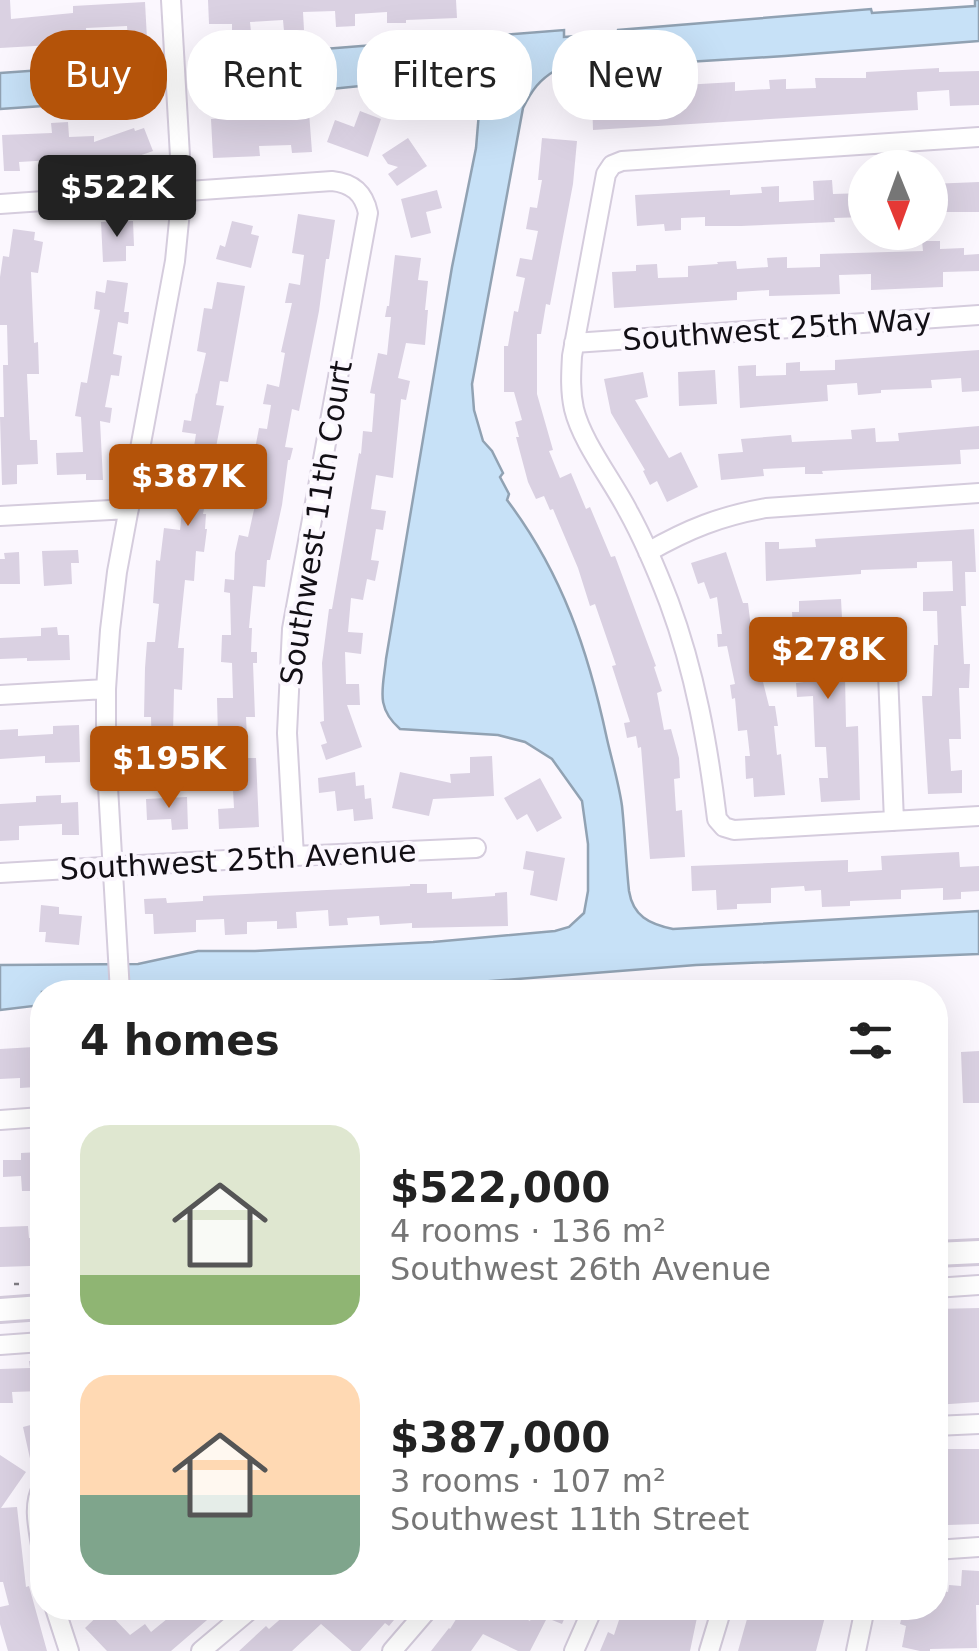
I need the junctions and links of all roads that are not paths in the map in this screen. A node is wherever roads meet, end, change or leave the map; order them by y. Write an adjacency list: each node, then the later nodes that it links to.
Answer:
1 (171, 0): 3 (street)
2 (979, 137): 6 (street)
3 (182, 191): 4 (street); 8 (street); 17 (street, Southwest 11th Court)
4 (0, 204)
5 (979, 316): 6 (street, Southwest 25th Way)
6 (574, 343): 10 (street)
7 (979, 493): 10 (street)
8 (129, 509): 9 (street); 12 (street)
9 (0, 516)
10 (648, 552): 15 (street)
11 (887, 648): 15 (street)
12 (106, 688): 13 (street); 18 (street)
13 (0, 695)
14 (979, 816): 15 (street)
15 (894, 821)
16 (476, 848): 17 (street, Southwest 25th Avenue)
17 (294, 856): 18 (street, Southwest 25th Avenue)
18 (112, 866): 19 (street, Southwest 25th Avenue); 20 (street)
19 (0, 872)
20 (119, 980)
21 (30, 1119): 22 (street)
22 (0, 1120)
23 (979, 1252): 24 (street)
24 (948, 1253)
25 (979, 1285): 26 (street)
26 (948, 1287)
27 (30, 1308): 28 (street)
28 (0, 1310)
29 (30, 1343): 30 (street)
30 (0, 1345)
31 (979, 1424): 32 (street)
32 (948, 1425)
33 (979, 1547): 34 (street)
34 (948, 1549)
35 (59, 1620): 41 (street)
36 (238, 1620): 42 (street)
37 (419, 1620): 43 (street)
38 (588, 1620): 44 (street)
39 (719, 1620): 45 (street)
40 (862, 1620): 46 (street)
41 (68, 1651)
42 (201, 1651)
43 (392, 1651)
44 (574, 1651)
45 (710, 1651)
46 (856, 1651)

